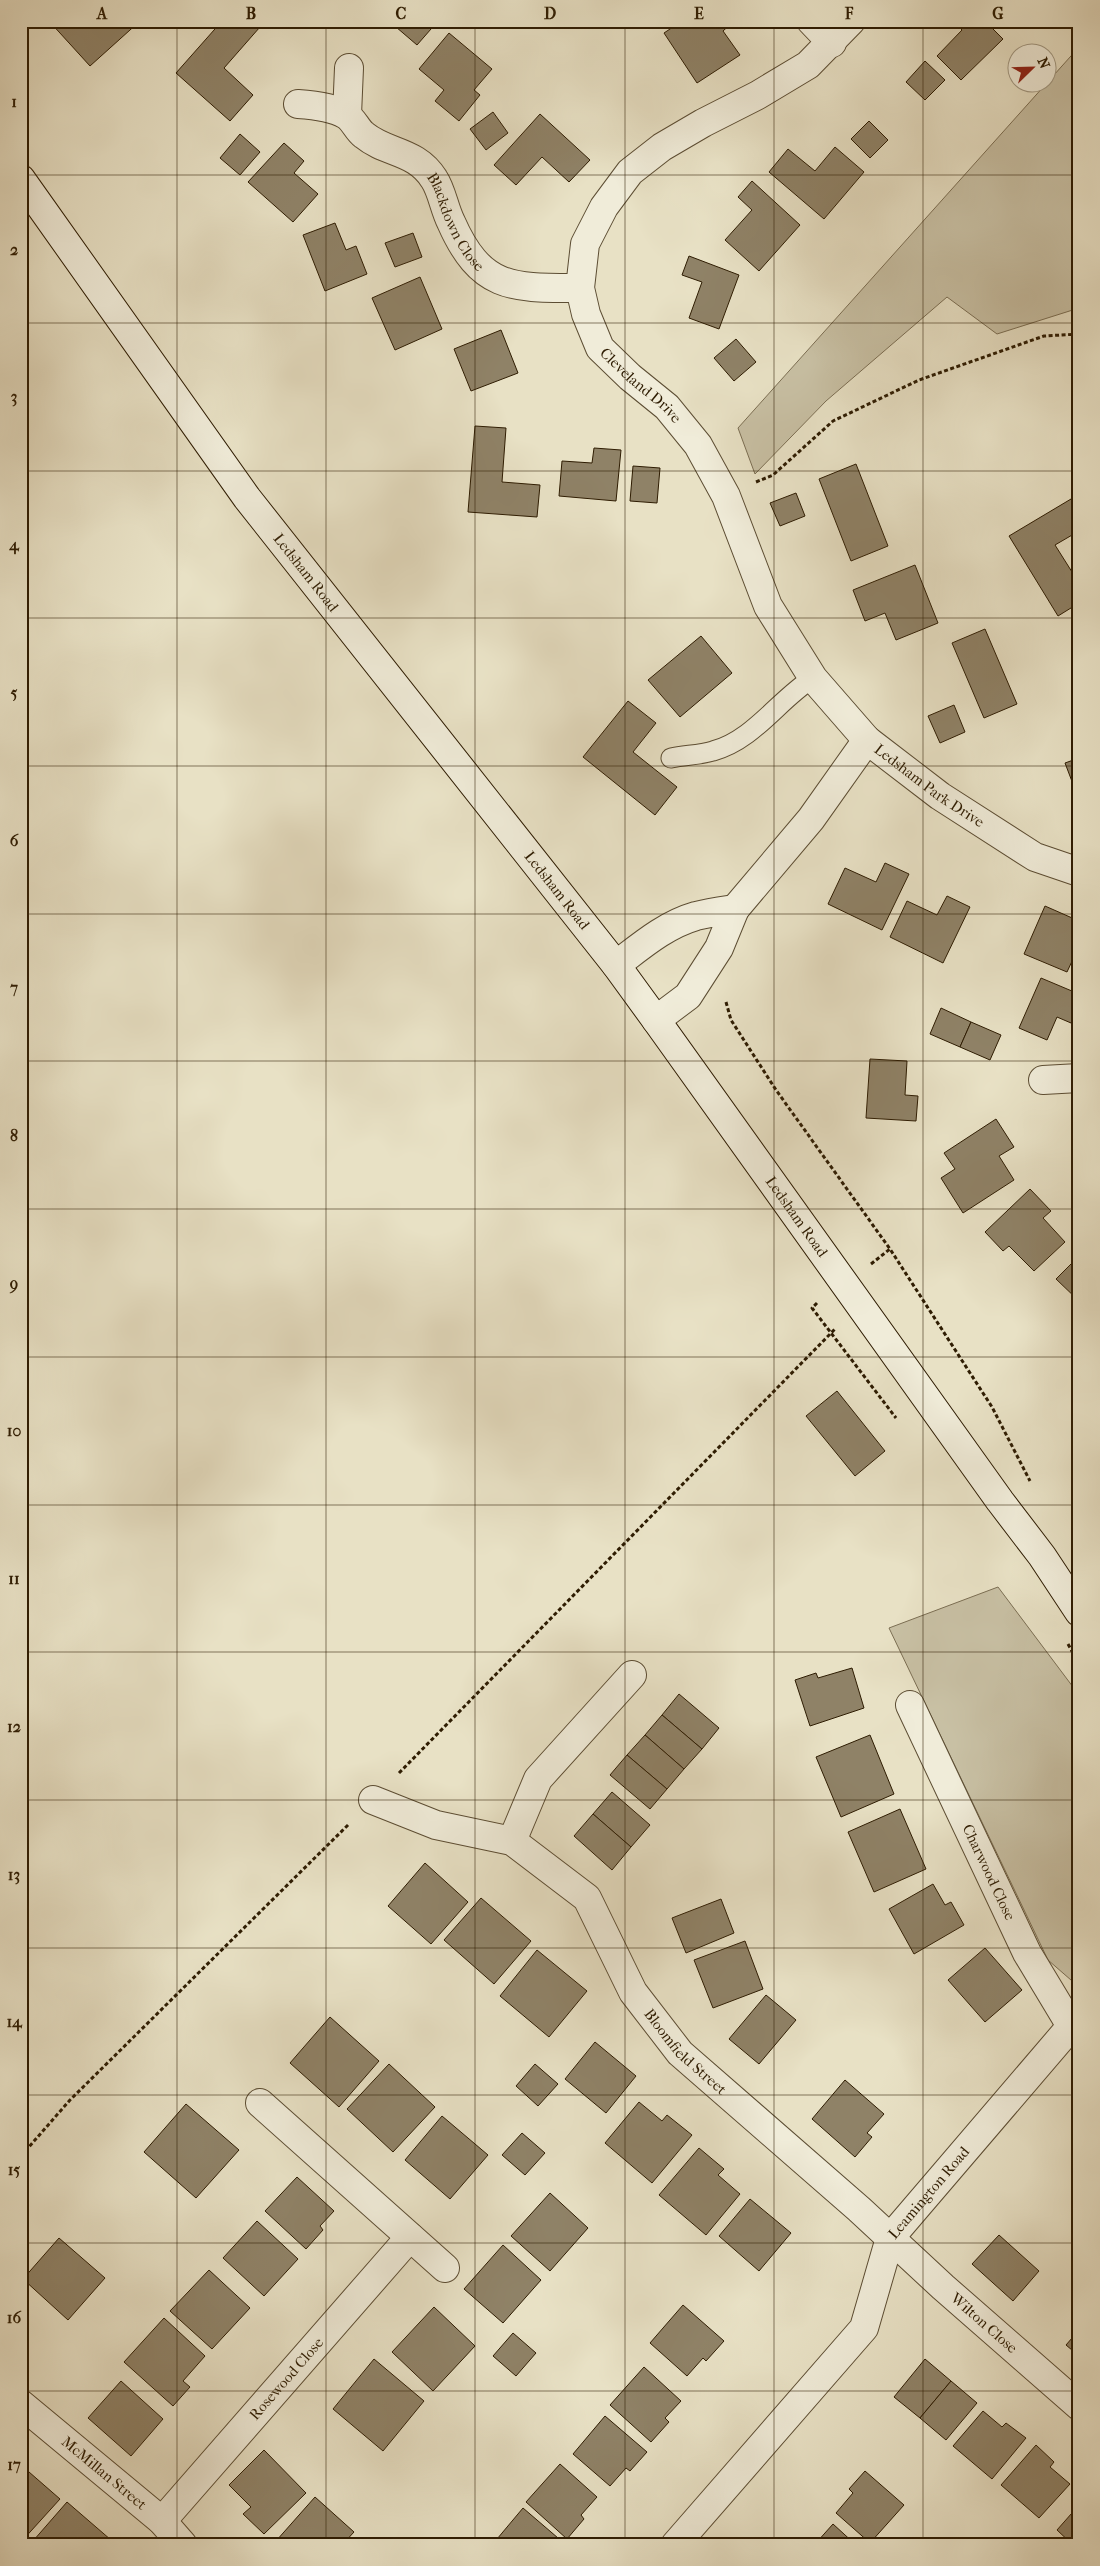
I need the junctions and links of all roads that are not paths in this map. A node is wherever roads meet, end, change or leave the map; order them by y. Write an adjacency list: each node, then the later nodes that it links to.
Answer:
1 (811, 21): 3 (street)
2 (851, 21): 3 (street, Cleveland Drive)
3 (832, 43): 8 (street, Cleveland Drive)
4 (349, 68): 6 (street)
5 (298, 104): 6 (street)
6 (347, 115): 8 (street, Blackdown Close)
7 (21, 179): 14 (street, Ledsham Road)
8 (580, 288): 9 (street, Cleveland Drive)
9 (813, 678): 10 (street, Cleveland Drive); 11 (lane)
10 (867, 740): 12 (street, Ledsham Park Drive); 13 (street, Ledsham Park Drive)
11 (671, 758)
12 (1079, 872)
13 (735, 909): 14 (street); 15 (street, Ledsham Park Drive)
14 (616, 965): 15 (street, Ledsham Road)
15 (656, 1020): 18 (street, Ledsham Road)
16 (1079, 1078): 17 (street)
17 (1043, 1080)
18 (1079, 1612)
19 (632, 1675): 22 (street)
20 (910, 1705): 23 (street, Charwood Close)
21 (373, 1800): 22 (street, Bloomfield Street)
22 (512, 1841): 26 (street, Bloomfield Street)
23 (1076, 2025): 26 (street, Leamington Road)
24 (260, 2103): 25 (street)
25 (410, 2237): 27 (street); 30 (street, Rosewood Close)
26 (890, 2238): 29 (street, Wilton Close); 32 (street, Leamington Road)
27 (445, 2268)
28 (21, 2404): 30 (street, McMillan Street)
29 (1079, 2406)
30 (162, 2521): 31 (street, McMillan Street)
31 (183, 2545)
32 (676, 2545)

